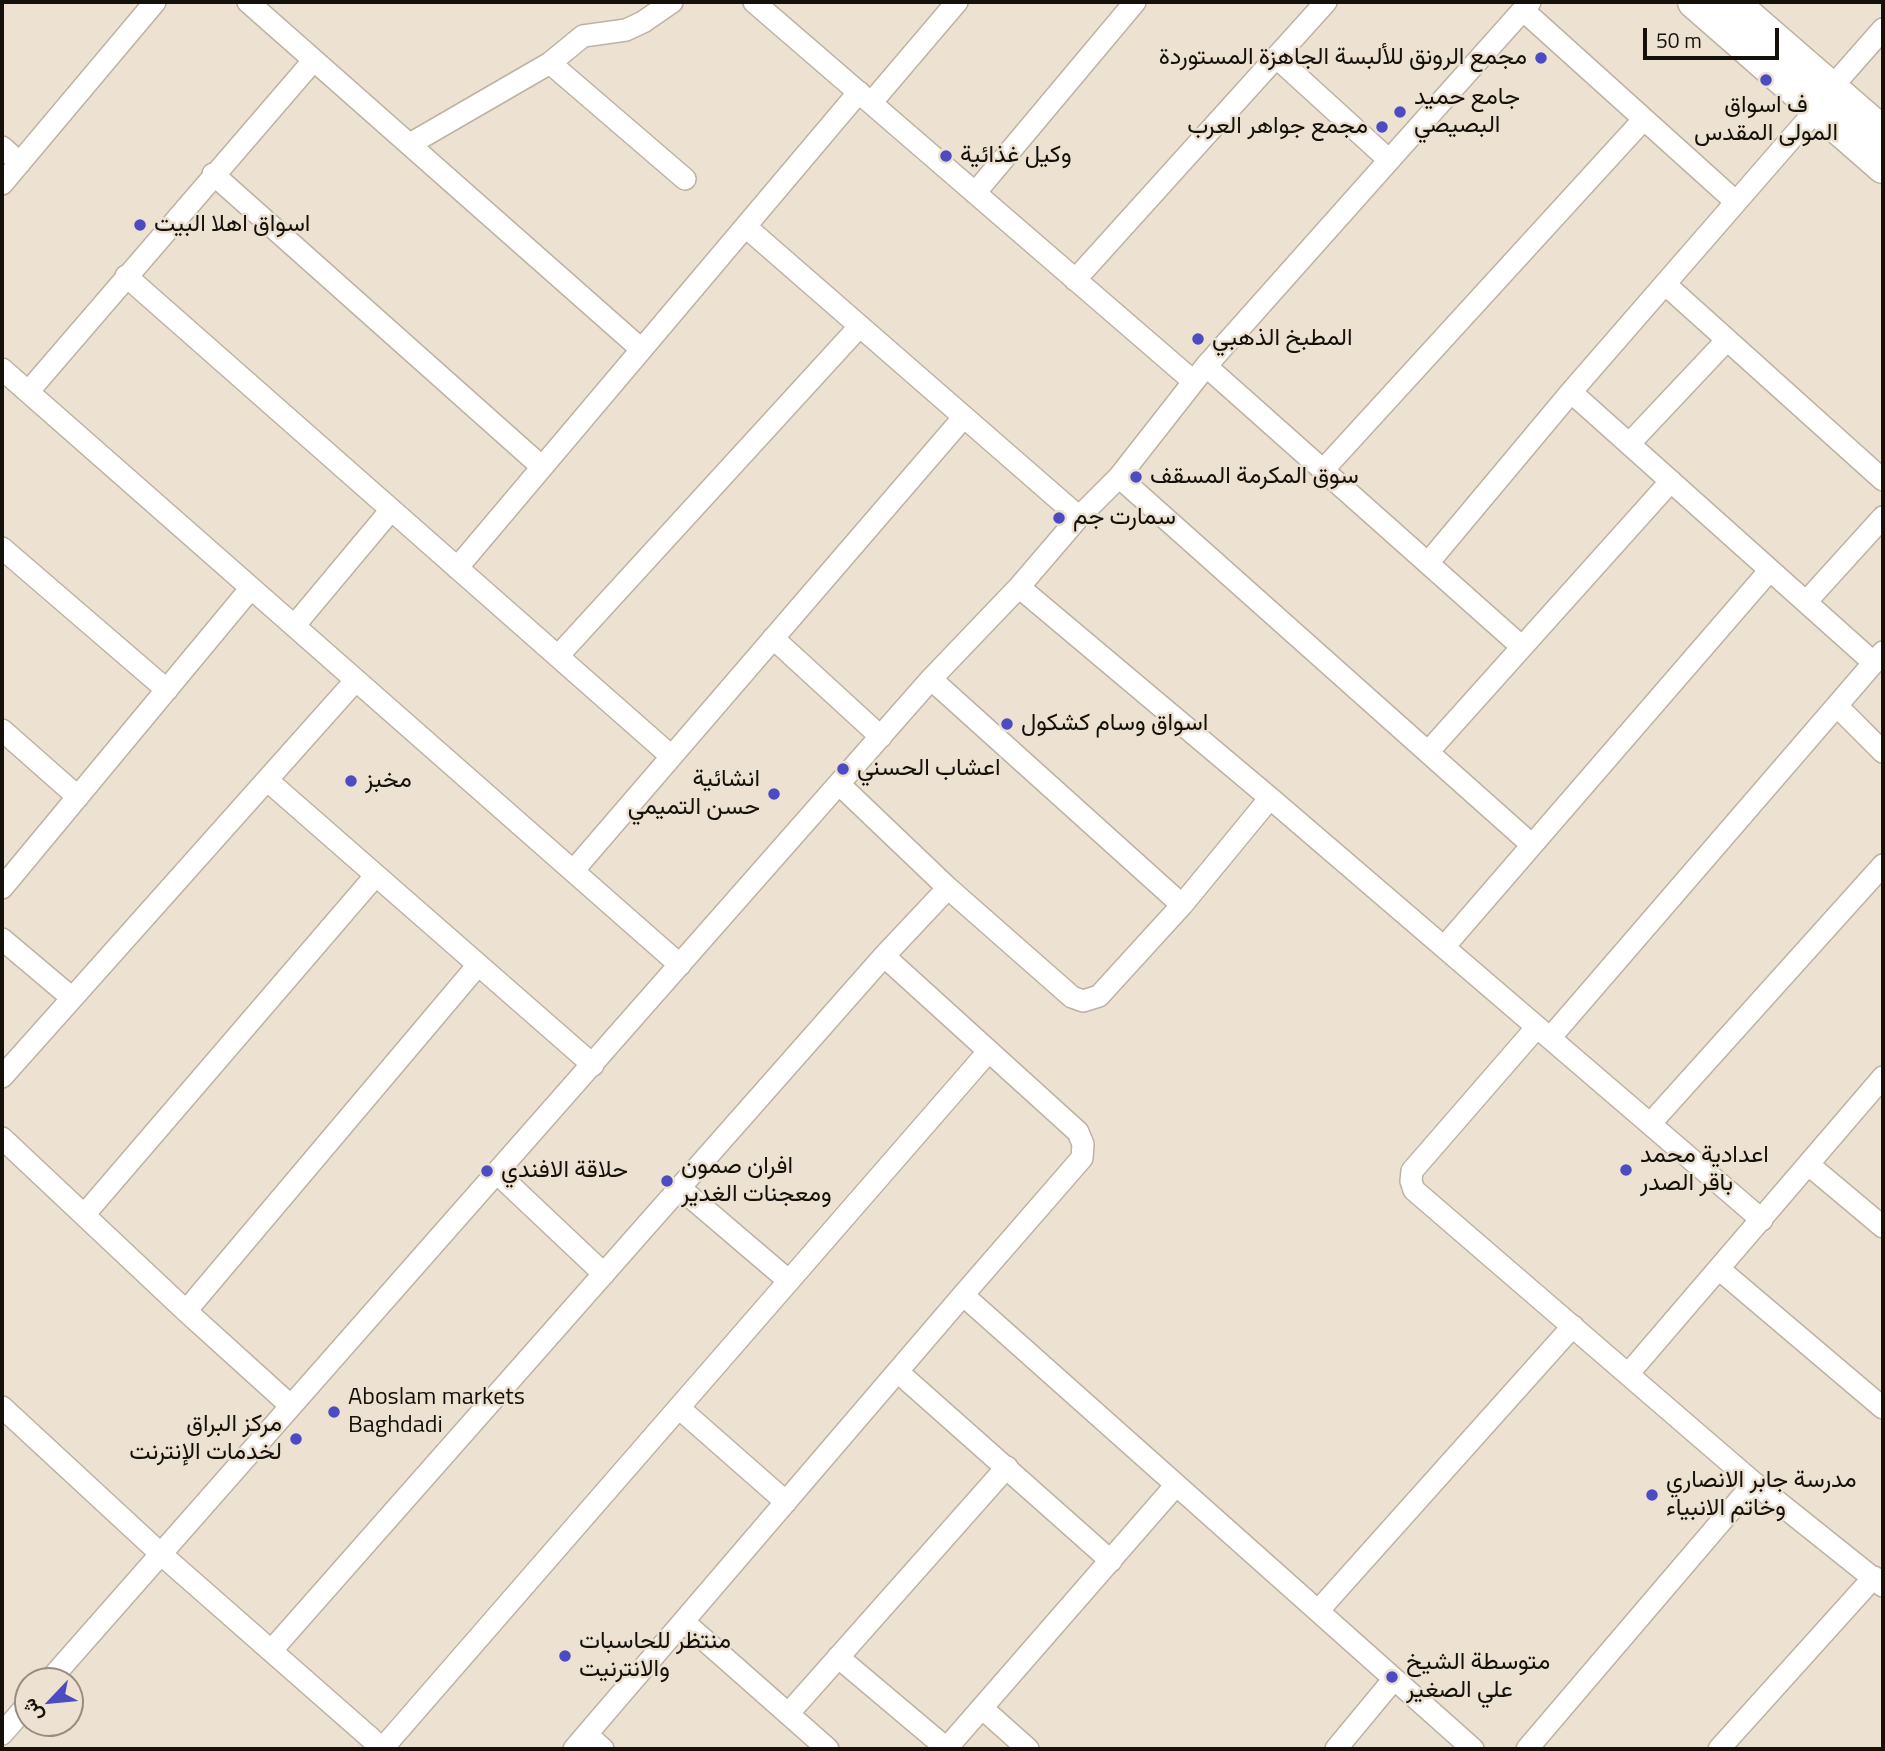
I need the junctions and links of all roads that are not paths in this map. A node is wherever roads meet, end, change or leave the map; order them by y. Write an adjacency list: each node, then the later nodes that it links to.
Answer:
1 (155, 2): 22 (street)
2 (248, 2): 13 (street)
3 (672, 2): 14 (street)
4 (957, 2): 15 (street)
5 (1135, 2): 27 (street)
6 (1326, 2): 12 (street)
7 (1694, 2): 16 (main road)
8 (1732, 2): 16 (main road)
9 (759, 3): 15 (street)
10 (1526, 6): 17 (street); 21 (street)
11 (1883, 29): 16 (street)
12 (1276, 57): 21 (street); 31 (street)
13 (313, 61): 19 (street); 24 (street)
14 (550, 63): 19 (street); 25 (street)
15 (865, 98): 27 (street); 29 (street)
16 (1824, 99): 18 (main road); 23 (main road); 28 (street)
17 (1644, 120): 28 (street); 43 (street)
18 (1883, 133)
19 (410, 144): 35 (street)
20 (2, 147): 22 (street)
21 (1389, 160): 37 (street)
22 (20, 163): 26 (street)
23 (1883, 167)
24 (213, 174): 30 (street); 42 (street)
25 (685, 179)
26 (2, 184)
27 (975, 193): 31 (street)
28 (1736, 202): 32 (street)
29 (746, 227): 33 (street); 35 (street)
30 (126, 276): 38 (street); 47 (street)
31 (1075, 280): 37 (street)
32 (1665, 284): 34 (street); 39 (street)
33 (859, 327): 40 (street); 60 (street)
34 (1727, 340): 41 (street); 45 (street)
35 (641, 349): 42 (street)
36 (2, 369): 38 (street)
37 (1199, 374): 43 (street); 44 (street)
38 (28, 392): 55 (street)
39 (1571, 392): 41 (street); 51 (street)
40 (963, 418): 48 (street); 58 (street)
41 (1629, 444): 46 (street)
42 (542, 467): 52 (street)
43 (1324, 469): 51 (street)
44 (1119, 477): 48 (street); 68 (street)
45 (1883, 480)
46 (1671, 481): 53 (street); 59 (street)
47 (391, 510): 52 (street); 57 (street)
48 (1079, 517): 54 (street)
49 (1883, 517): 56 (street)
50 (2, 548): 64 (street)
51 (1428, 563): 59 (street)
52 (457, 568): 60 (street)
53 (1770, 570): 56 (street); 75 (street)
54 (1020, 586): 62 (street); 74 (street)
55 (251, 588): 57 (street); 64 (street)
56 (1806, 602): 61 (street)
57 (294, 626): 63 (street)
58 (773, 638): 67 (street); 70 (street)
59 (1522, 647): 68 (street)
60 (558, 656): 70 (street)
61 (1879, 658): 65 (street)
62 (931, 679): 67 (street); 81 (street)
63 (356, 680): 71 (street); 77 (street)
64 (167, 690): 73 (street)
65 (1837, 706): 69 (street); 88 (street)
66 (2, 730): 73 (street)
67 (881, 737): 72 (street)
68 (1428, 752): 75 (street)
69 (1883, 752)
70 (671, 756): 77 (street)
71 (267, 780): 78 (street); 87 (street)
72 (839, 784): 80 (street); 86 (street)
73 (78, 797): 79 (street)
74 (1270, 798): 81 (street); 83 (street)
75 (1532, 845): 83 (street)
76 (1883, 865): 93 (street)
77 (573, 871): 86 (street)
78 (376, 875): 85 (street); 98 (street)
79 (2, 888)
80 (948, 888): 81 (street); 84 (street)
81 (1182, 905)
82 (2, 939): 87 (street)
83 (1444, 947): 88 (street)
84 (884, 956): 89 (street); 97 (street)
85 (478, 965): 90 (street); 105 (street)
86 (680, 965): 90 (street)
87 (72, 998): 92 (street)
88 (1543, 1033): 93 (street); 106 (street)
89 (988, 1052): 103 (street); 104 (street)
90 (593, 1065): 96 (street)
91 (1883, 1076): 95 (street)
92 (2, 1077)
93 (1650, 1124): 99 (street)
94 (2, 1138): 98 (street)
95 (1809, 1165): 99 (street); 100 (street)
96 (497, 1173): 102 (street); 109 (street)
97 (680, 1188): 102 (street); 103 (street)
98 (84, 1215): 105 (street)
99 (1762, 1220): 101 (street)
100 (1883, 1227)
101 (1719, 1269): 108 (street); 112 (street)
102 (604, 1274): 122 (street)
103 (789, 1281): 111 (street)
104 (963, 1295): 107 (street); 115 (street)
105 (186, 1311): 109 (street)
106 (1573, 1326): 108 (street); 120 (street)
107 (898, 1372): 113 (street); 116 (street)
108 (1629, 1373): 114 (street)
109 (291, 1406): 117 (street)
110 (2, 1407): 117 (street)
111 (679, 1408): 116 (street); 131 (street)
112 (1883, 1408)
113 (1007, 1467): 118 (street); 123 (street)
114 (1754, 1483): 119 (street); 138 (street)
115 (1176, 1485): 118 (street); 120 (street)
116 (786, 1502): 121 (street)
117 (162, 1555): 122 (street); 124 (street)
118 (1111, 1561): 126 (street)
119 (1878, 1581): 139 (street)
120 (1318, 1611): 125 (street)
121 (684, 1622): 127 (street); 130 (street)
122 (271, 1651): 131 (street)
123 (838, 1657): 127 (street); 134 (street)
124 (62, 1667)
125 (1394, 1679): 136 (street); 137 (street)
126 (982, 1708): 134 (street); 135 (street)
127 (788, 1714): 133 (street)
128 (14, 1720): 129 (street)
129 (2, 1734)
130 (580, 1742): 132 (street)
131 (383, 1749)
132 (603, 1749)
133 (828, 1749)
134 (946, 1749)
135 (1028, 1749)
136 (1336, 1749)
137 (1473, 1749)
138 (1527, 1749)
139 (1719, 1749)

